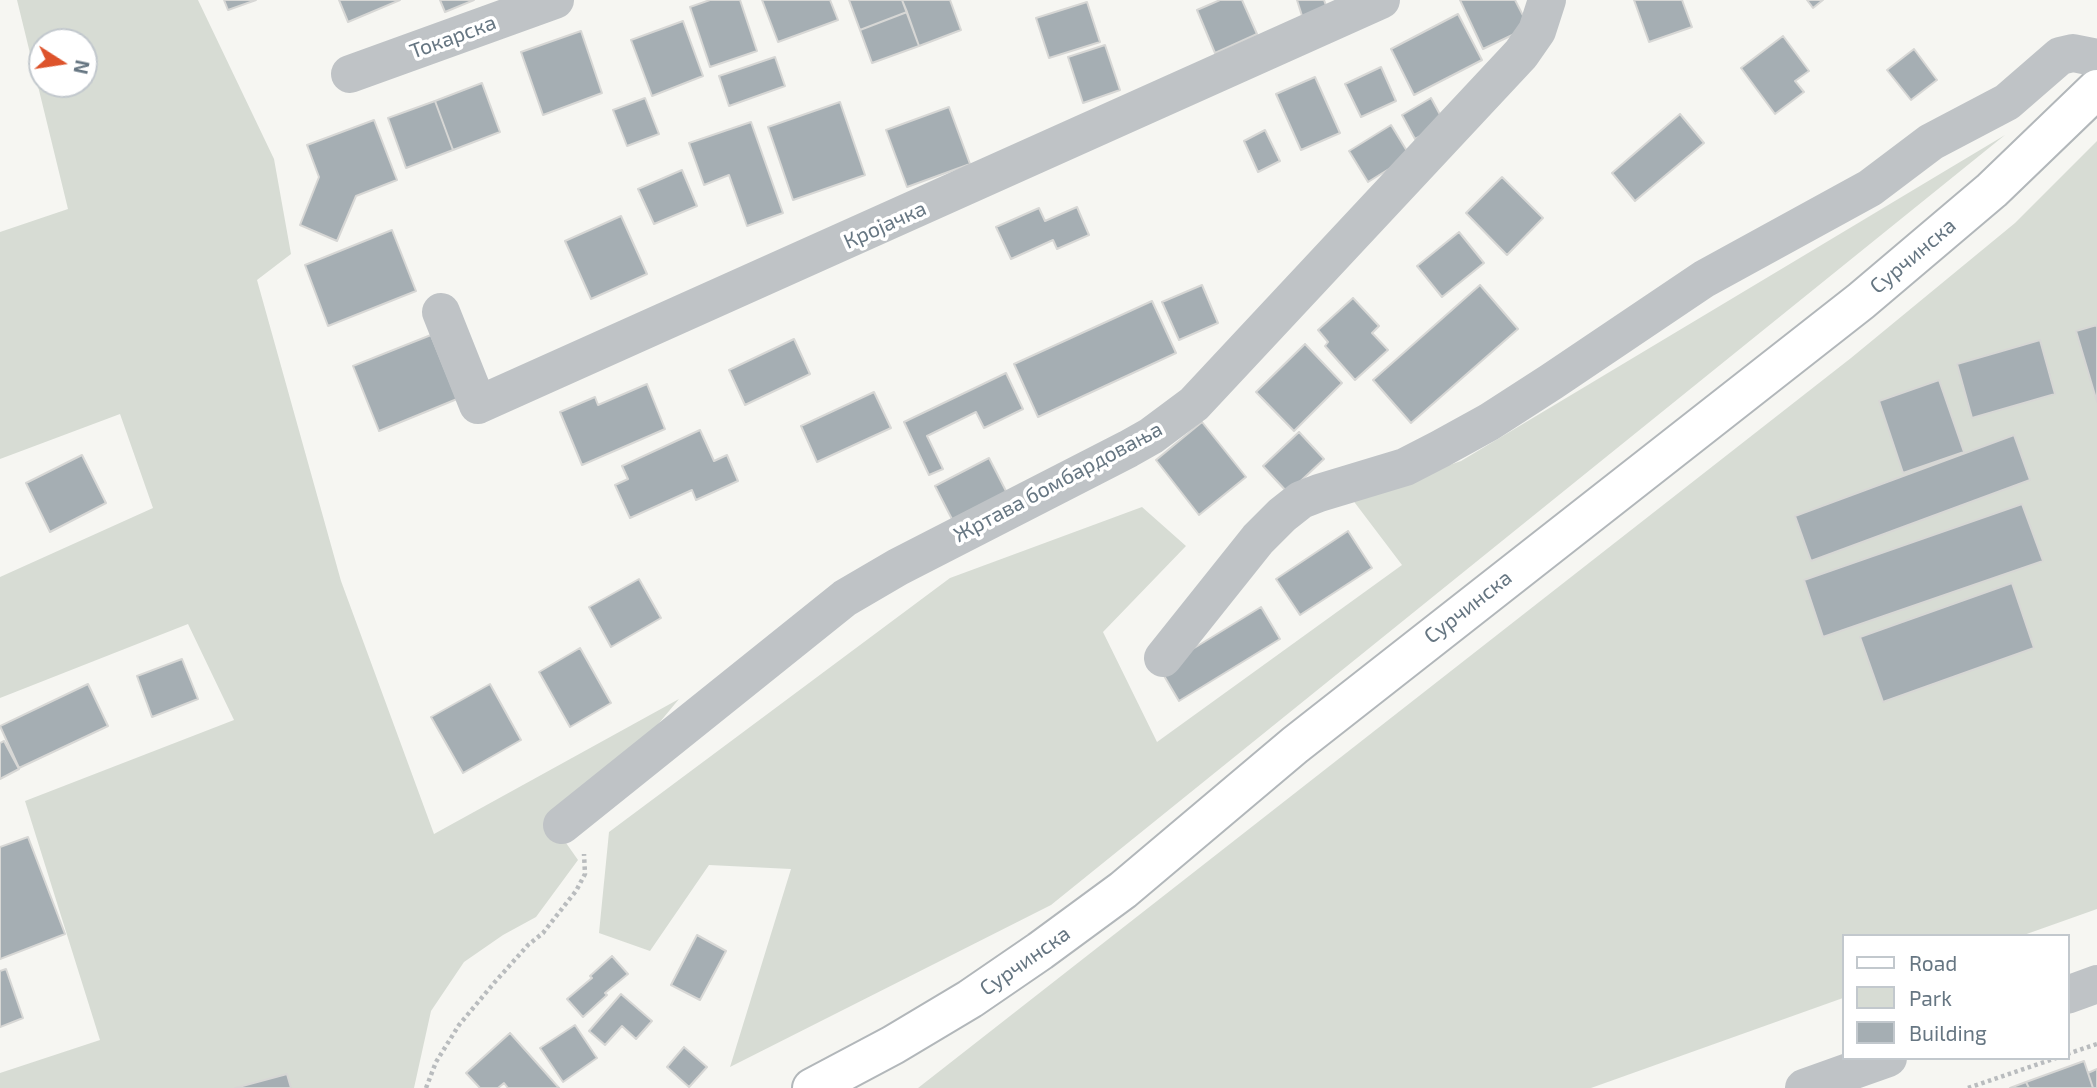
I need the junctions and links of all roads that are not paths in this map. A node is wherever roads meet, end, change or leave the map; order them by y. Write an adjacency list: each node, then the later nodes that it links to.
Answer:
1 (555, 0): 5 (street, Токарска)
2 (1381, 0): 7 (street, Кројачка)
3 (1546, 3): 9 (street, Жртава бомбардовања)
4 (2097, 58): 8 (street)
5 (350, 74)
6 (2097, 89): 13 (main road, Сурчинска)
7 (442, 312)
8 (1163, 658)
9 (573, 840)
10 (2097, 984): 11 (street)
11 (2069, 994)
12 (1882, 1060): 14 (street)
13 (812, 1088)
14 (1804, 1088)

